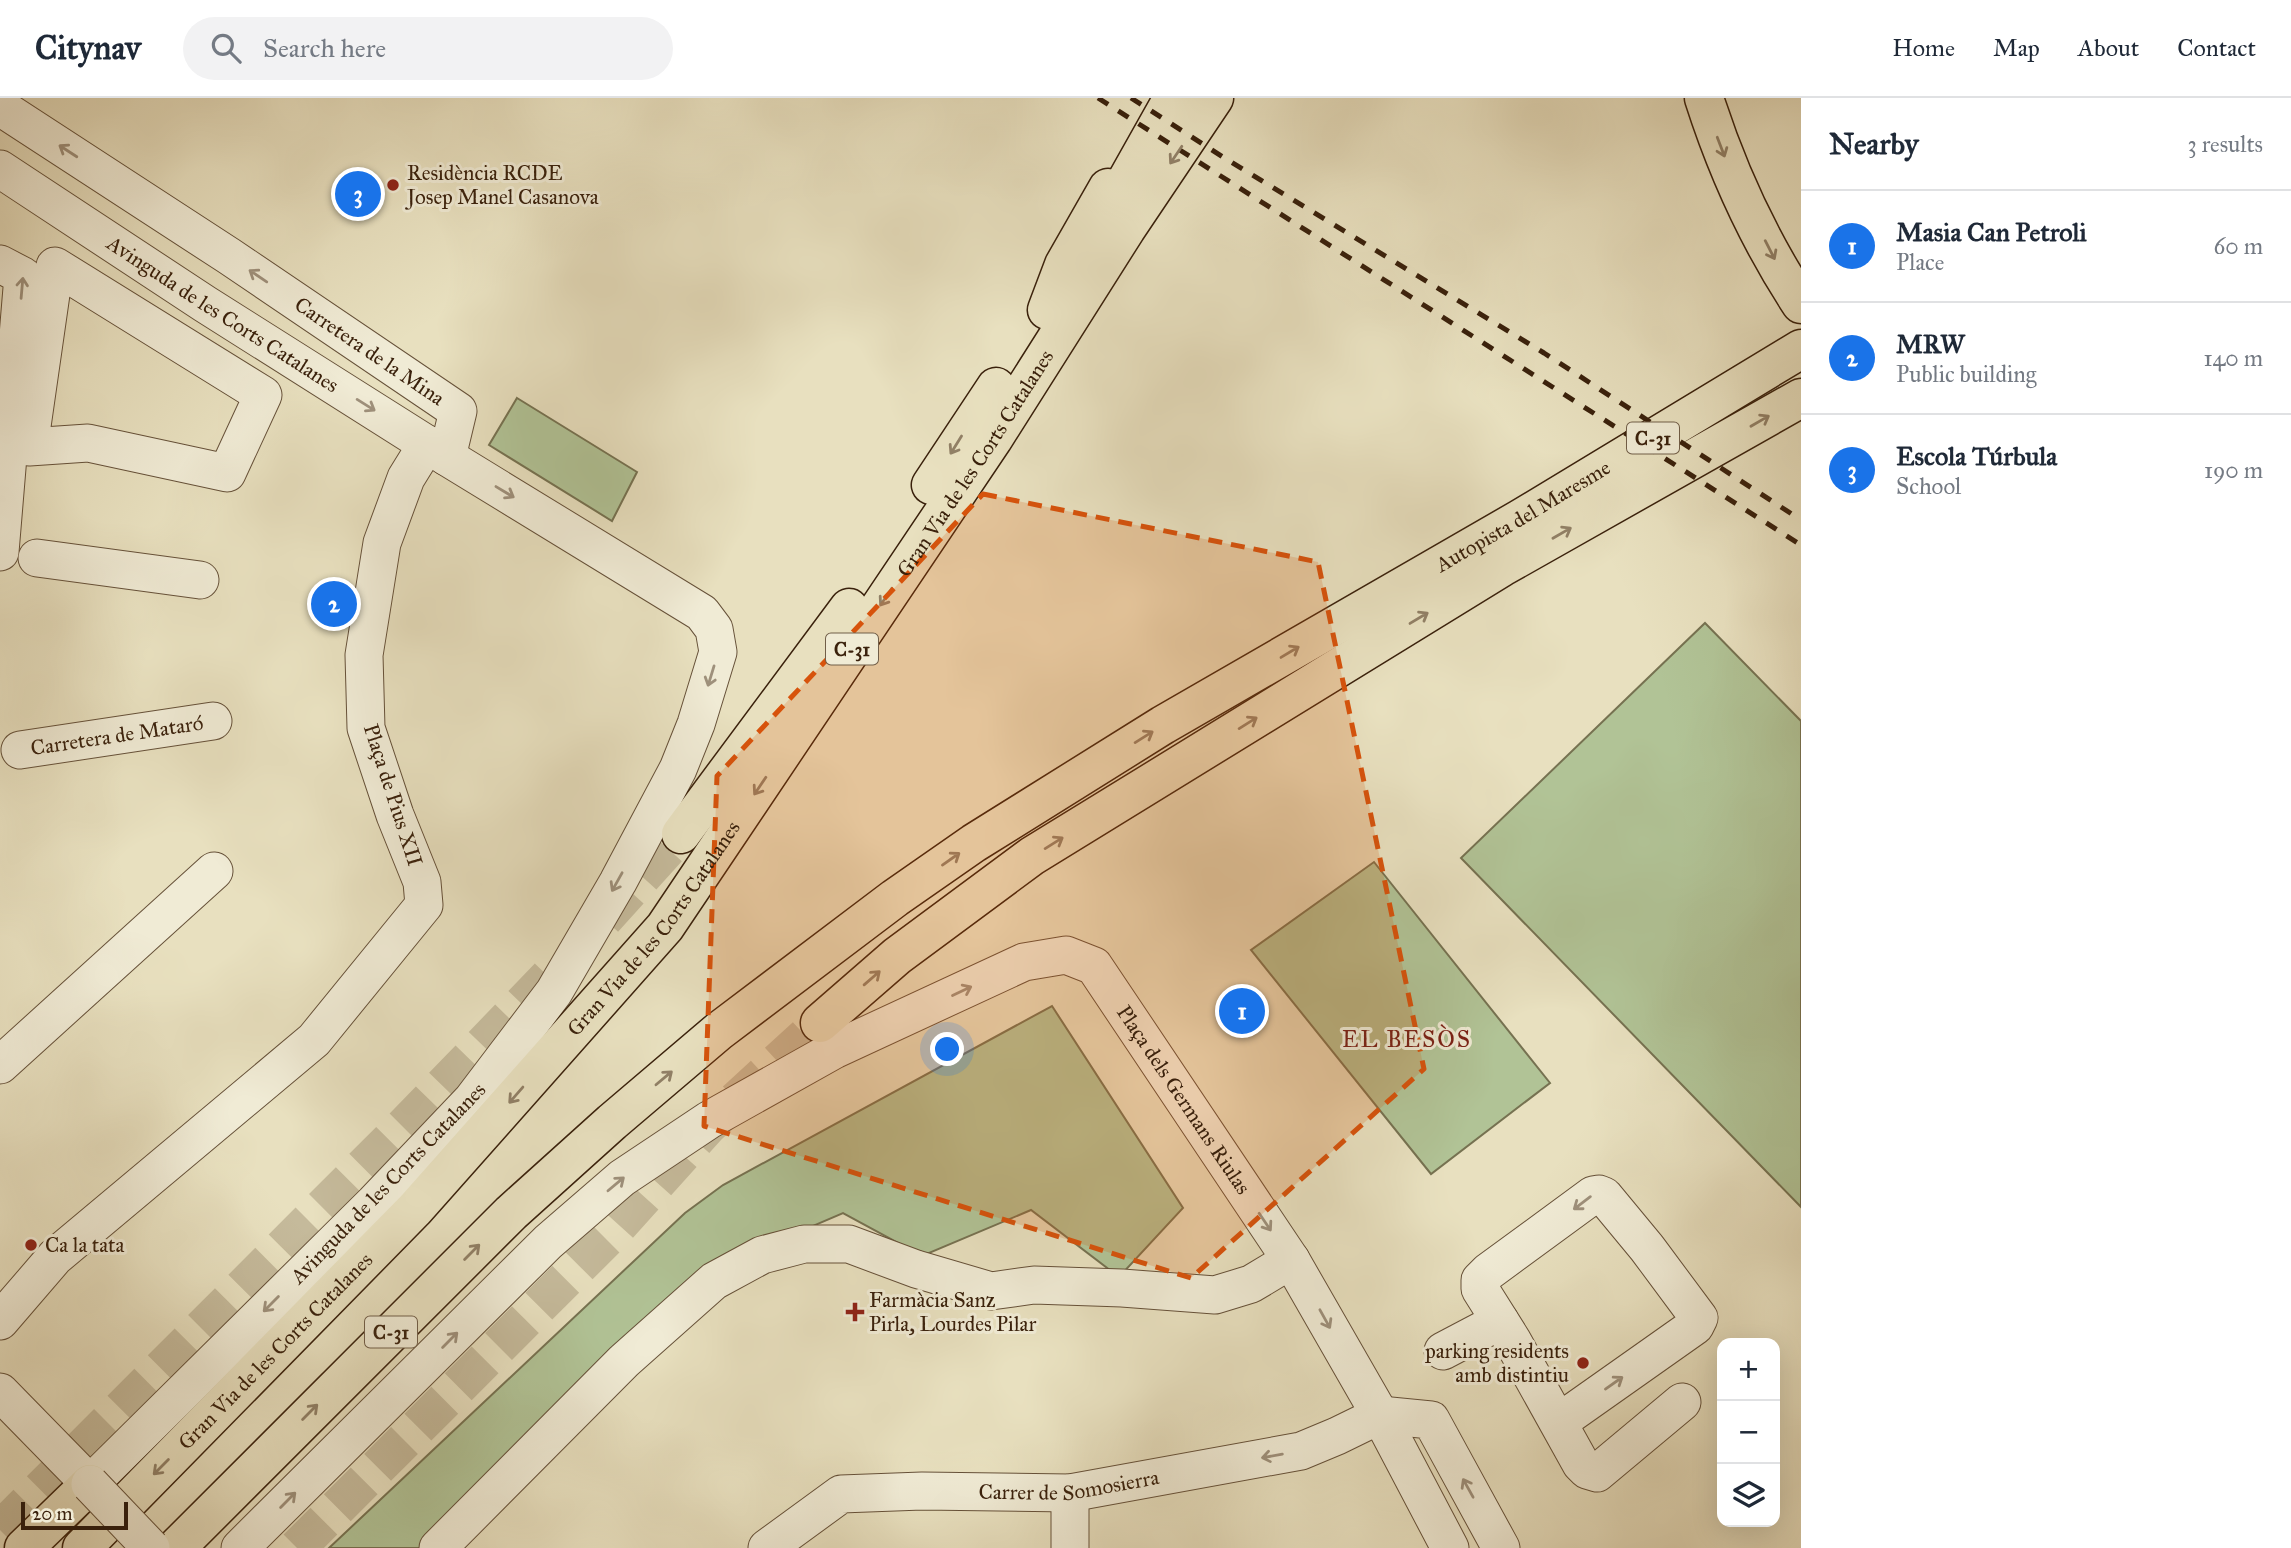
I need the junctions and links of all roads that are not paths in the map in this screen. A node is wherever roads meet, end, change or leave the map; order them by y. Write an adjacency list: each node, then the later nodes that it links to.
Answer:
1 (1159, 98): 10 (main road)
2 (1173, 98): 10 (main road)
3 (1214, 98): 14 (main road, Gran Via de les Corts Catalanes / C-31, one-way to 14)
4 (1704, 98): 9 (main road, one-way to 9)
5 (13, 116): 6 (street, Carretera de la Mina); 15 (street, Carretera de la Mina, one-way to 5)
6 (10, 176): 15 (street, Avinguda de les Corts Catalanes, one-way to 15)
7 (0, 264): 16 (street, one-way to 7)
8 (55, 267): 8 (street)
9 (1801, 303)
10 (1047, 310): 12 (main road)
11 (1801, 349): 18 (main road, Autopista del Maresme / C-31)
12 (1009, 369): 14 (main road); 23 (main road, one-way to 23)
13 (1801, 398): 20 (main road, one-way to 13)
14 (993, 439): 38 (main road, Gran Via de les Corts Catalanes / C-31, one-way to 38)
15 (437, 450): 28 (street, Plaça de Pius XII); 35 (street, Avinguda de les Corts Catalanes, one-way to 35)
16 (0, 552)
17 (37, 558): 19 (street)
18 (1430, 570): 20 (main road); 40 (main road, Autopista del Maresme / C-31, one-way to 18)
19 (200, 580)
20 (1298, 692): 25 (main road, one-way to 20)
21 (213, 721): 22 (street, Carretera de Mataró)
22 (20, 750)
23 (681, 834)
24 (214, 871): 26 (street)
25 (820, 1023)
26 (0, 1065)
27 (1291, 1260): 33 (street, Plaça dels Germans Riulas, one-way to 33); 41 (street, Plaça dels Germans Riulas, one-way to 27); 42 (street)
28 (0, 1321)
29 (1500, 1321): 30 (street); 34 (street); 34 (street, one-way to 29)
30 (1443, 1351)
31 (0, 1392): 35 (street)
32 (1682, 1402): 34 (street)
33 (1380, 1415): 36 (street, Carrer de Somosierra, one-way to 36); 45 (street, Plaça dels Germans Riulas); 46 (street, one-way to 33)
34 (1559, 1422)
35 (90, 1484): 37 (main road); 39 (street, bridge)
36 (1070, 1493): 43 (street, Carrer de Somosierra); 44 (street)
37 (24, 1548)
38 (82, 1548)
39 (151, 1548)
40 (176, 1548)
41 (240, 1548)
42 (438, 1548)
43 (767, 1548)
44 (1070, 1548)
45 (1450, 1548)
46 (1501, 1548)

